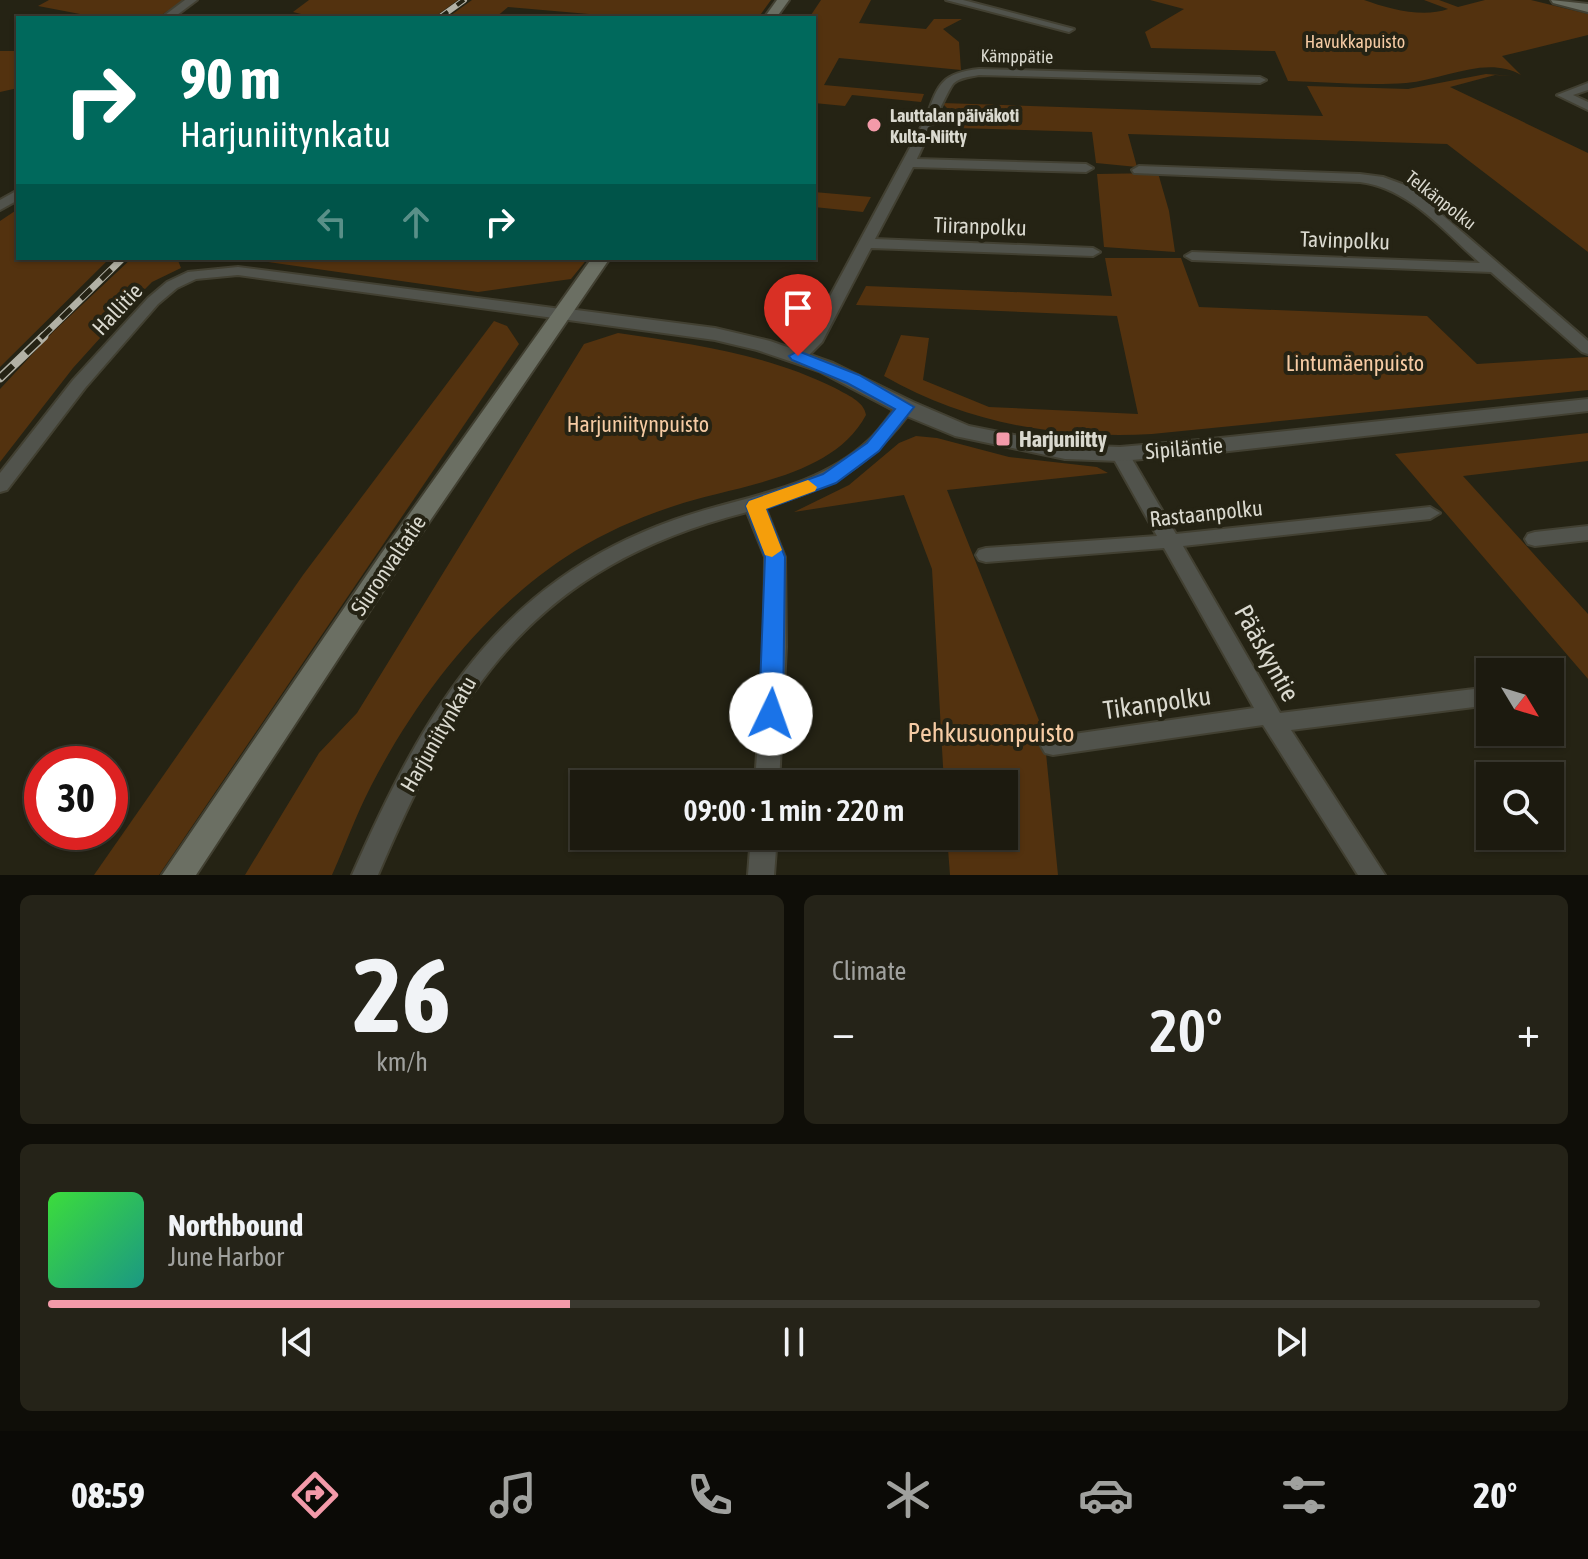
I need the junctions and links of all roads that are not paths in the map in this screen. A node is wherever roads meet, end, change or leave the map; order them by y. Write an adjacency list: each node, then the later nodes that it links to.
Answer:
1 (192, 0): 5 (street)
2 (951, 0): 6 (street)
3 (1557, 0): 4 (main road)
4 (1588, 8)
5 (169, 16)
6 (1069, 29)
7 (1260, 80): 10 (street, Kämppätie)
8 (1588, 86): 9 (street)
9 (1588, 106)
10 (907, 163): 11 (street); 13 (street, Kämppätie)
11 (1086, 168)
12 (1139, 170): 17 (street, Telkänpolku)
13 (866, 243): 14 (street, Tiiranpolku); 20 (street, Kämppätie)
14 (1093, 252)
15 (1192, 256): 17 (street, Tavinpolku)
16 (600, 260): 18 (main road, Siuronvaltatie)
17 (1496, 268): 19 (street, Telkänpolku)
18 (561, 314): 20 (street, Sipiläntie); 24 (street, Hallitie); 36 (main road, Siuronvaltatie)
19 (1588, 349)
20 (798, 356): 22 (street, Sipiläntie)
21 (1588, 405): 23 (street, Sipiläntie)
22 (905, 407): 23 (street, Sipiläntie); 25 (street, Harjuniitynkatu)
23 (1120, 454): 29 (street, Pääskyntie)
24 (0, 486)
25 (755, 506): 34 (street); 37 (street, Harjuniitynkatu)
26 (1430, 513): 29 (street, Rastaanpolku)
27 (1588, 533): 28 (street)
28 (1535, 539)
29 (1172, 541): 30 (street, Rastaanpolku); 32 (street, Pääskyntie)
30 (986, 555)
31 (1476, 697): 32 (street, Tikanpolku)
32 (1272, 719): 33 (street, Tikanpolku); 39 (street, Pääskyntie)
33 (1053, 746)
34 (768, 770)
35 (763, 850): 38 (street)
36 (178, 875)
37 (365, 875)
38 (761, 875)
39 (1372, 875)

